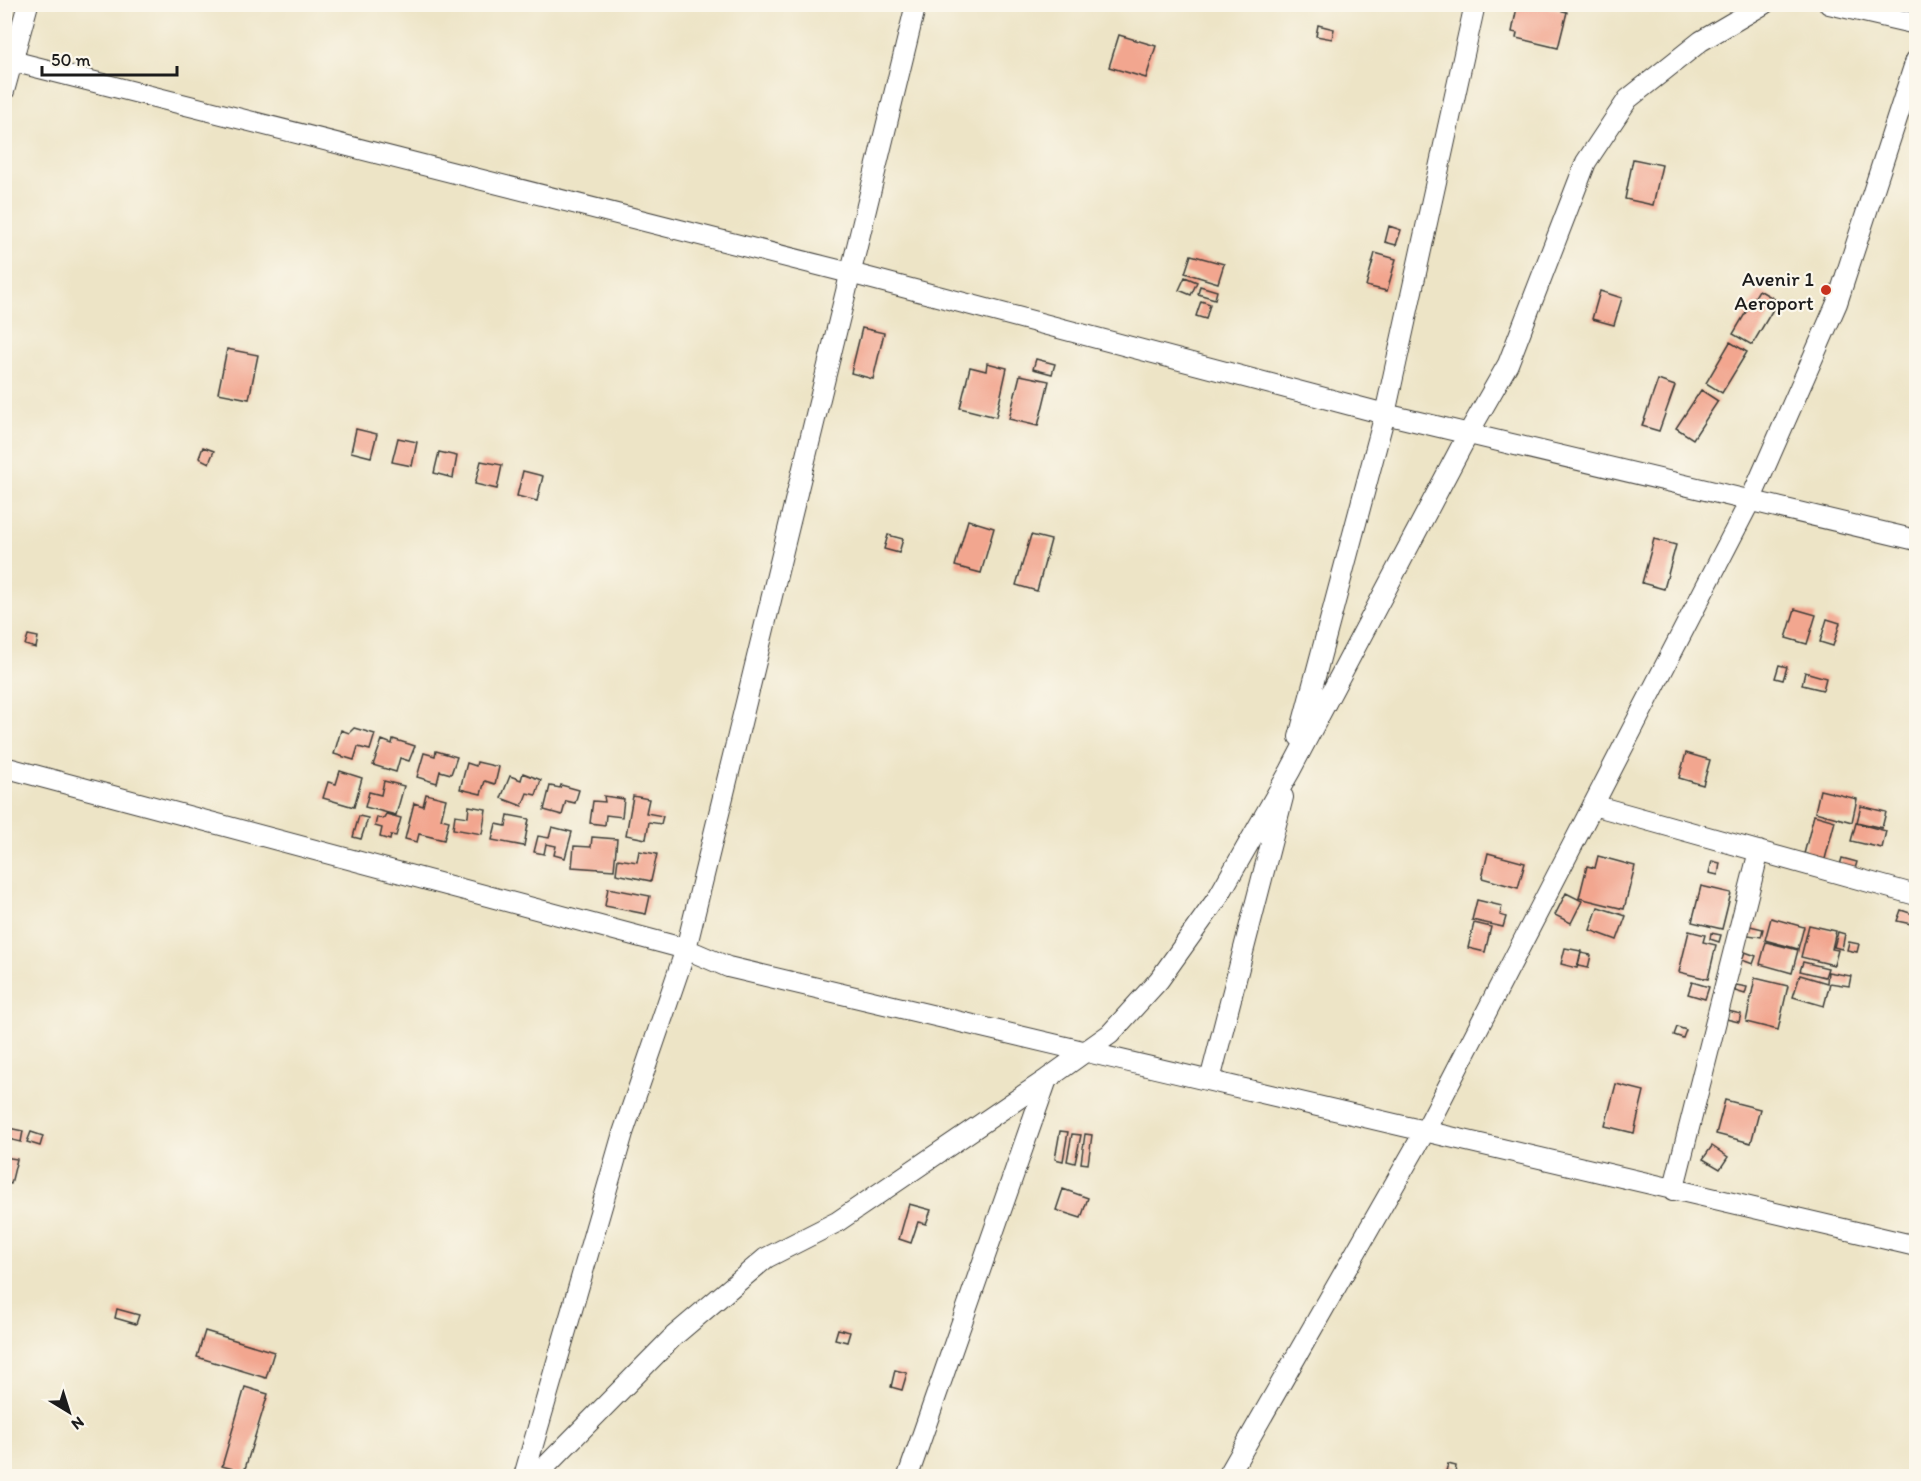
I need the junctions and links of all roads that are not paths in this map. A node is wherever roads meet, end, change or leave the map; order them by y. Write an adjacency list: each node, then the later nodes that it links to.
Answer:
1 (28, 4): 7 (street)
2 (916, 4): 10 (street)
3 (1475, 4): 11 (street)
4 (1764, 4): 12 (street)
5 (1829, 4): 6 (street)
6 (1917, 24)
7 (8, 60): 9 (street); 10 (street)
8 (1917, 60): 13 (street)
9 (4, 92)
10 (850, 273): 11 (street); 20 (street)
11 (1385, 414): 12 (street); 16 (street)
12 (1468, 434): 13 (street); 16 (street)
13 (1750, 501): 14 (street); 17 (street)
14 (1917, 540)
15 (4, 767): 20 (street)
16 (1290, 771): 21 (street); 23 (street)
17 (1593, 805): 18 (street); 24 (street)
18 (1759, 851): 19 (street); 25 (street)
19 (1917, 895)
20 (686, 949): 21 (street); 27 (street)
21 (1086, 1052): 22 (street); 23 (street)
22 (1047, 1079): 28 (street); 29 (street)
23 (1210, 1080): 24 (street)
24 (1425, 1131): 25 (street); 30 (street)
25 (1673, 1191): 26 (street)
26 (1917, 1246)
27 (524, 1476)
28 (536, 1476)
29 (908, 1476)
30 (1228, 1476)

